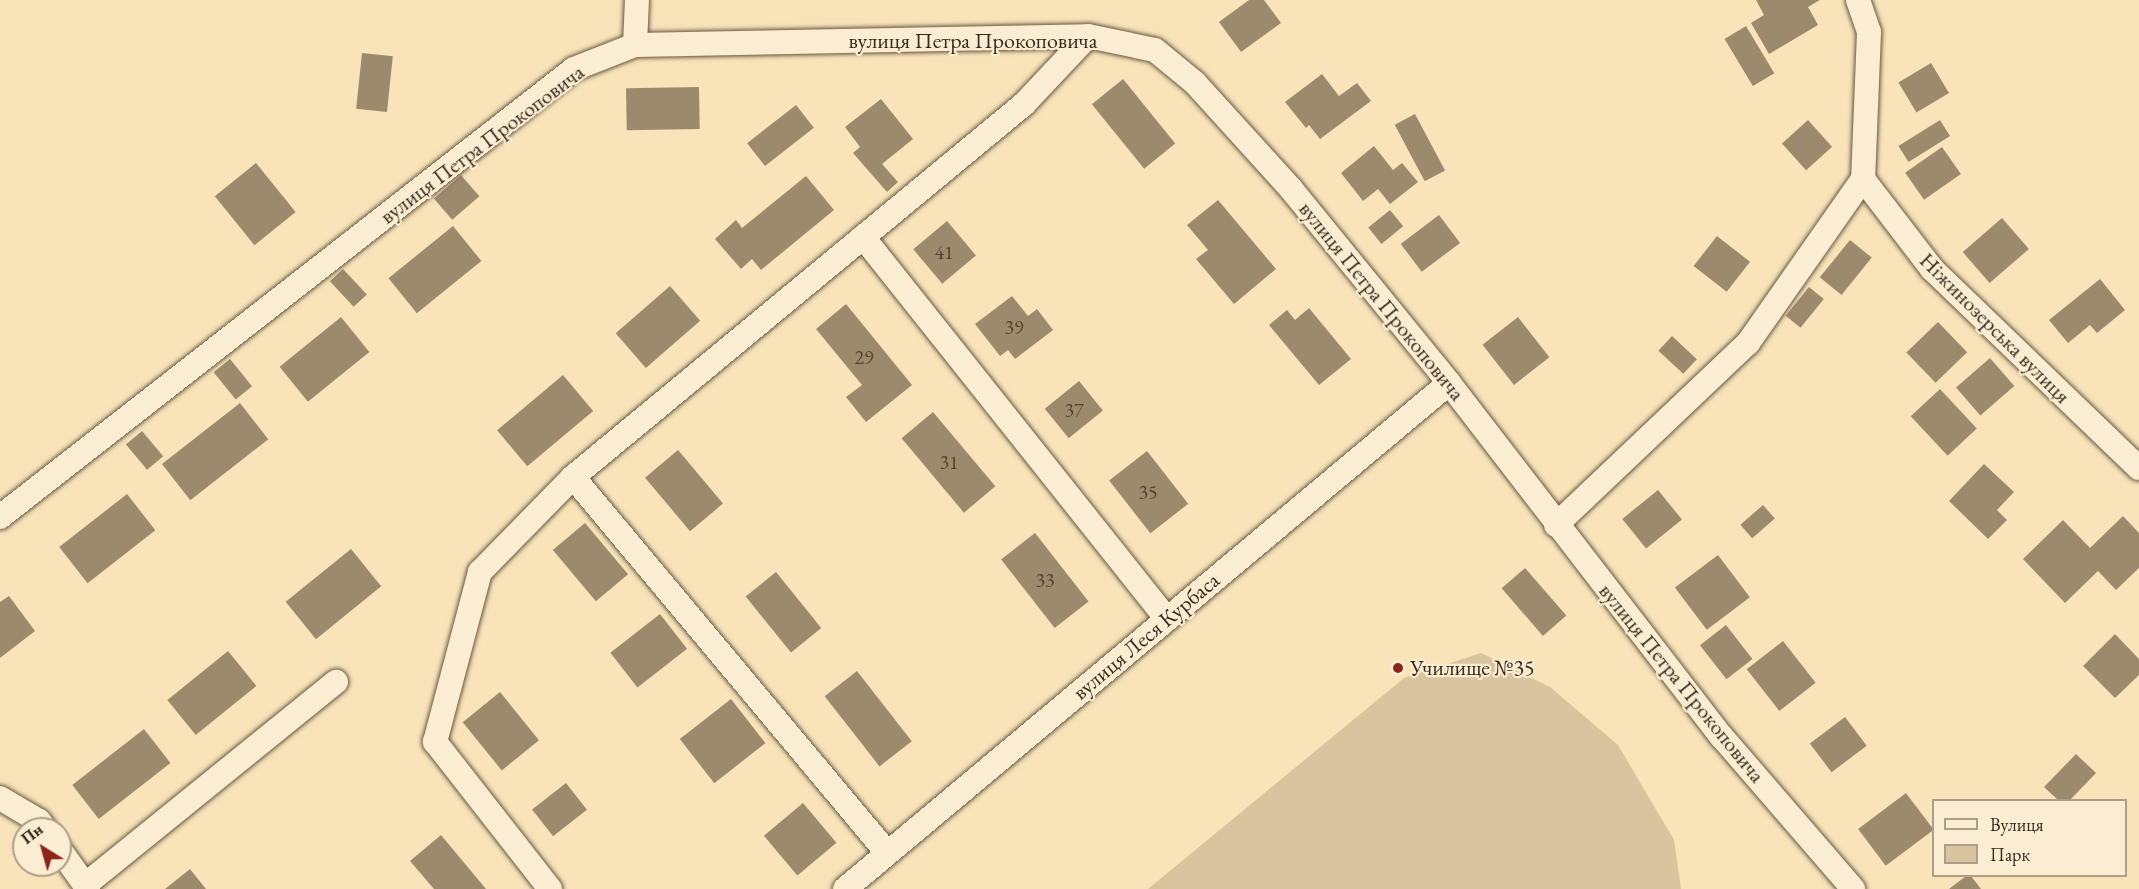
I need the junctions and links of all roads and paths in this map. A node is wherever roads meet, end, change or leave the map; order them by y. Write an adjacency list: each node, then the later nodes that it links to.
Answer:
1 (637, 0): 4 (street)
2 (1858, 0): 5 (street)
3 (1088, 36): 4 (street, вулиця Петра Прокоповича); 6 (street); 7 (street, вулиця Петра Прокоповича)
4 (635, 45): 10 (street, вулиця Петра Прокоповича)
5 (1863, 178): 8 (street, Ніжинозерська вулиця); 11 (street)
6 (863, 237): 9 (street); 12 (street)
7 (1449, 383): 11 (street, вулиця Петра Прокоповича); 12 (street, вулиця Леся Курбаса)
8 (2139, 468)
9 (573, 477): 16 (street); 19 (street)
10 (0, 517)
11 (1556, 525): 21 (street, вулиця Петра Прокоповича)
12 (1167, 619): 16 (street, вулиця Леся Курбаса)
13 (336, 682): 18 (street)
14 (0, 798): 15 (street)
15 (31, 817)
16 (887, 852): 20 (street, вулиця Леся Курбаса)
17 (72, 867): 18 (street)
18 (86, 887)
19 (550, 889)
20 (845, 889)
21 (1853, 889)

